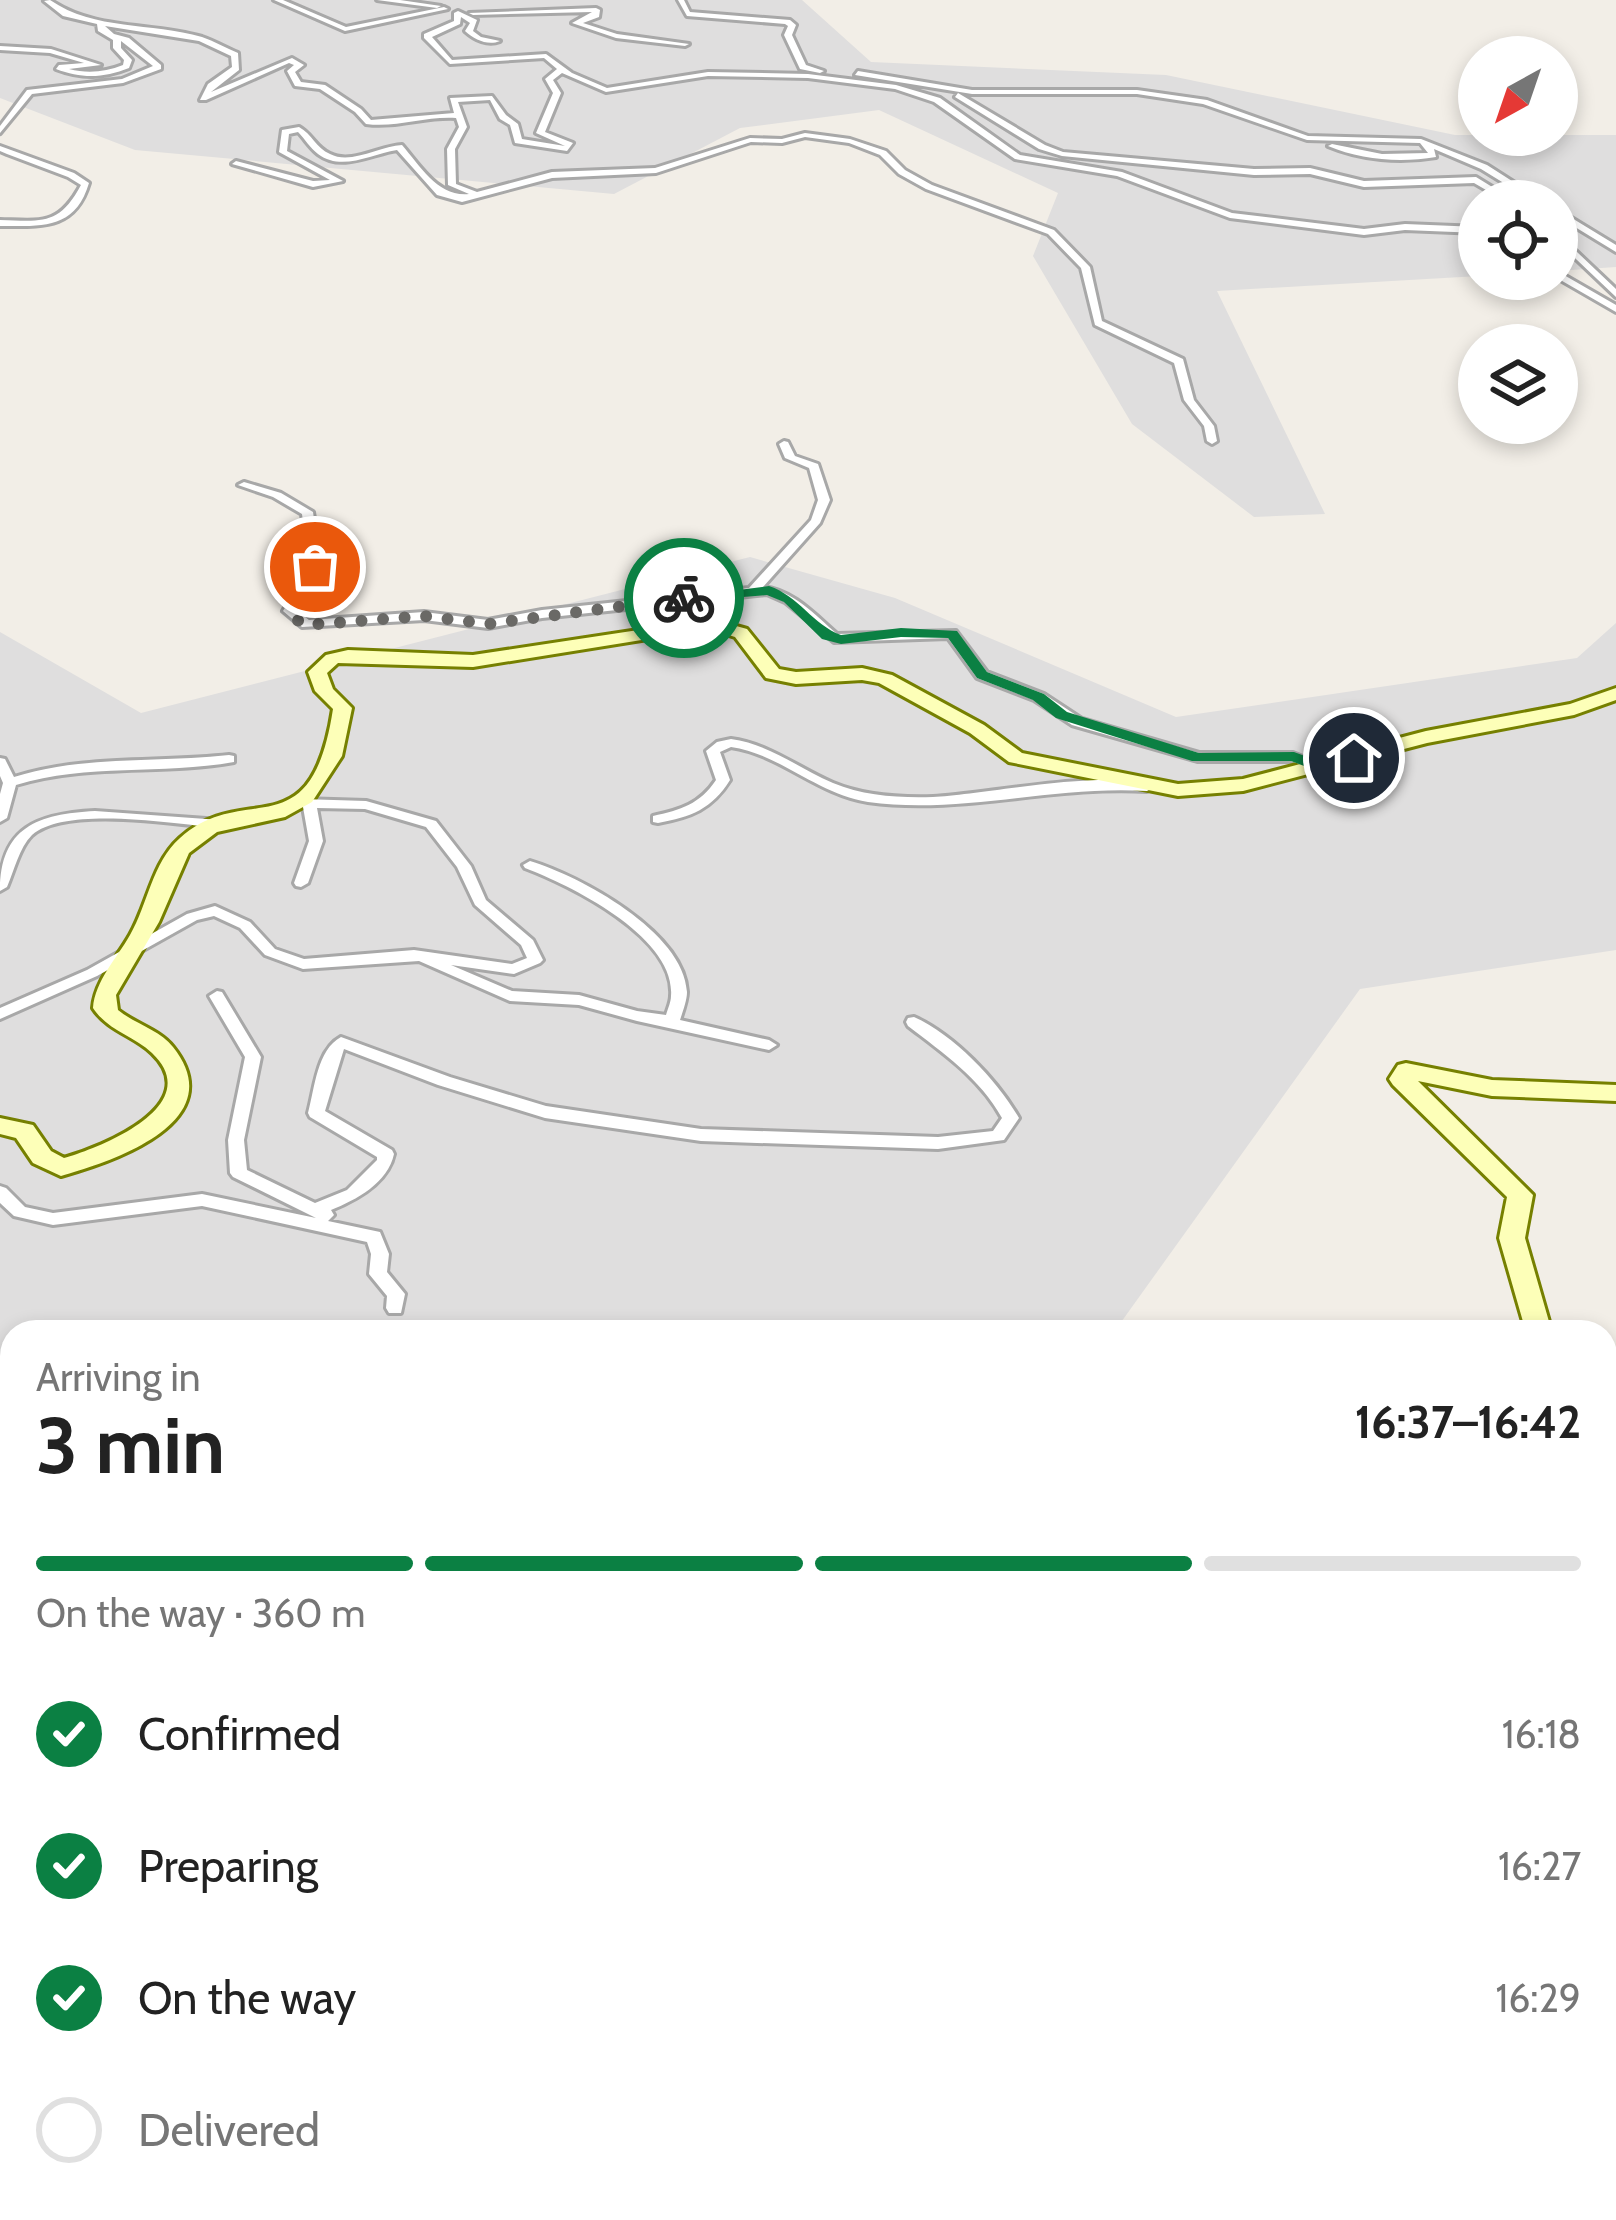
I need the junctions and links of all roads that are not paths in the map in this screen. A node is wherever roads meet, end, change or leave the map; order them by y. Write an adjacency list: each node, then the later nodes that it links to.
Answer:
1 (277, 0): 8 (street)
2 (380, 0): 7 (street)
3 (493, 0): 8 (street)
4 (537, 0): 9 (street)
5 (682, 0): 16 (street)
6 (47, 2): 10 (street)
7 (431, 2): 8 (street)
8 (453, 11): 9 (street); 12 (street); 15 (street)
9 (473, 13): 13 (street)
10 (101, 23): 11 (street); 17 (street)
11 (110, 35): 14 (street); 18 (street)
12 (496, 41)
13 (686, 44)
14 (0, 48)
15 (562, 69): 17 (street); 28 (street)
16 (952, 91): 19 (street); 24 (street)
17 (459, 116): 25 (street)
18 (0, 131)
19 (1426, 144): 20 (street); 23 (street)
20 (1307, 147)
21 (0, 148): 26 (street)
22 (236, 164): 25 (street)
23 (1506, 180)
24 (1458, 181)
25 (486, 194): 34 (street)
26 (0, 223)
27 (1578, 225): 29 (street)
28 (1458, 229)
29 (1616, 249)
30 (1578, 257): 32 (street)
31 (1578, 286): 33 (street)
32 (1616, 294)
33 (1616, 308)
34 (1212, 441)
35 (784, 444): 37 (street)
36 (244, 485): 37 (street)
37 (755, 589): 41 (street)
38 (1616, 694): 41 (street)
39 (229, 759): 42 (street)
40 (0, 762): 42 (street)
41 (1320, 767): 43 (street)
42 (10, 783): 45 (street)
43 (1178, 790): 44 (street); 46 (street)
44 (305, 803): 47 (street); 49 (street); 52 (street)
45 (0, 818)
46 (658, 820)
47 (220, 824): 50 (street); 51 (street)
48 (530, 865): 55 (street)
49 (301, 883)
50 (0, 887)
51 (130, 954): 52 (street); 54 (street); 59 (street)
52 (414, 955): 55 (street)
53 (217, 996): 61 (street)
54 (0, 1014)
55 (662, 1021): 57 (street)
56 (914, 1022): 61 (street)
57 (770, 1045)
58 (1616, 1094): 64 (street)
59 (0, 1126)
60 (0, 1192): 62 (street)
61 (316, 1209): 62 (street)
62 (344, 1230): 63 (street)
63 (395, 1308)
64 (1536, 1320)

